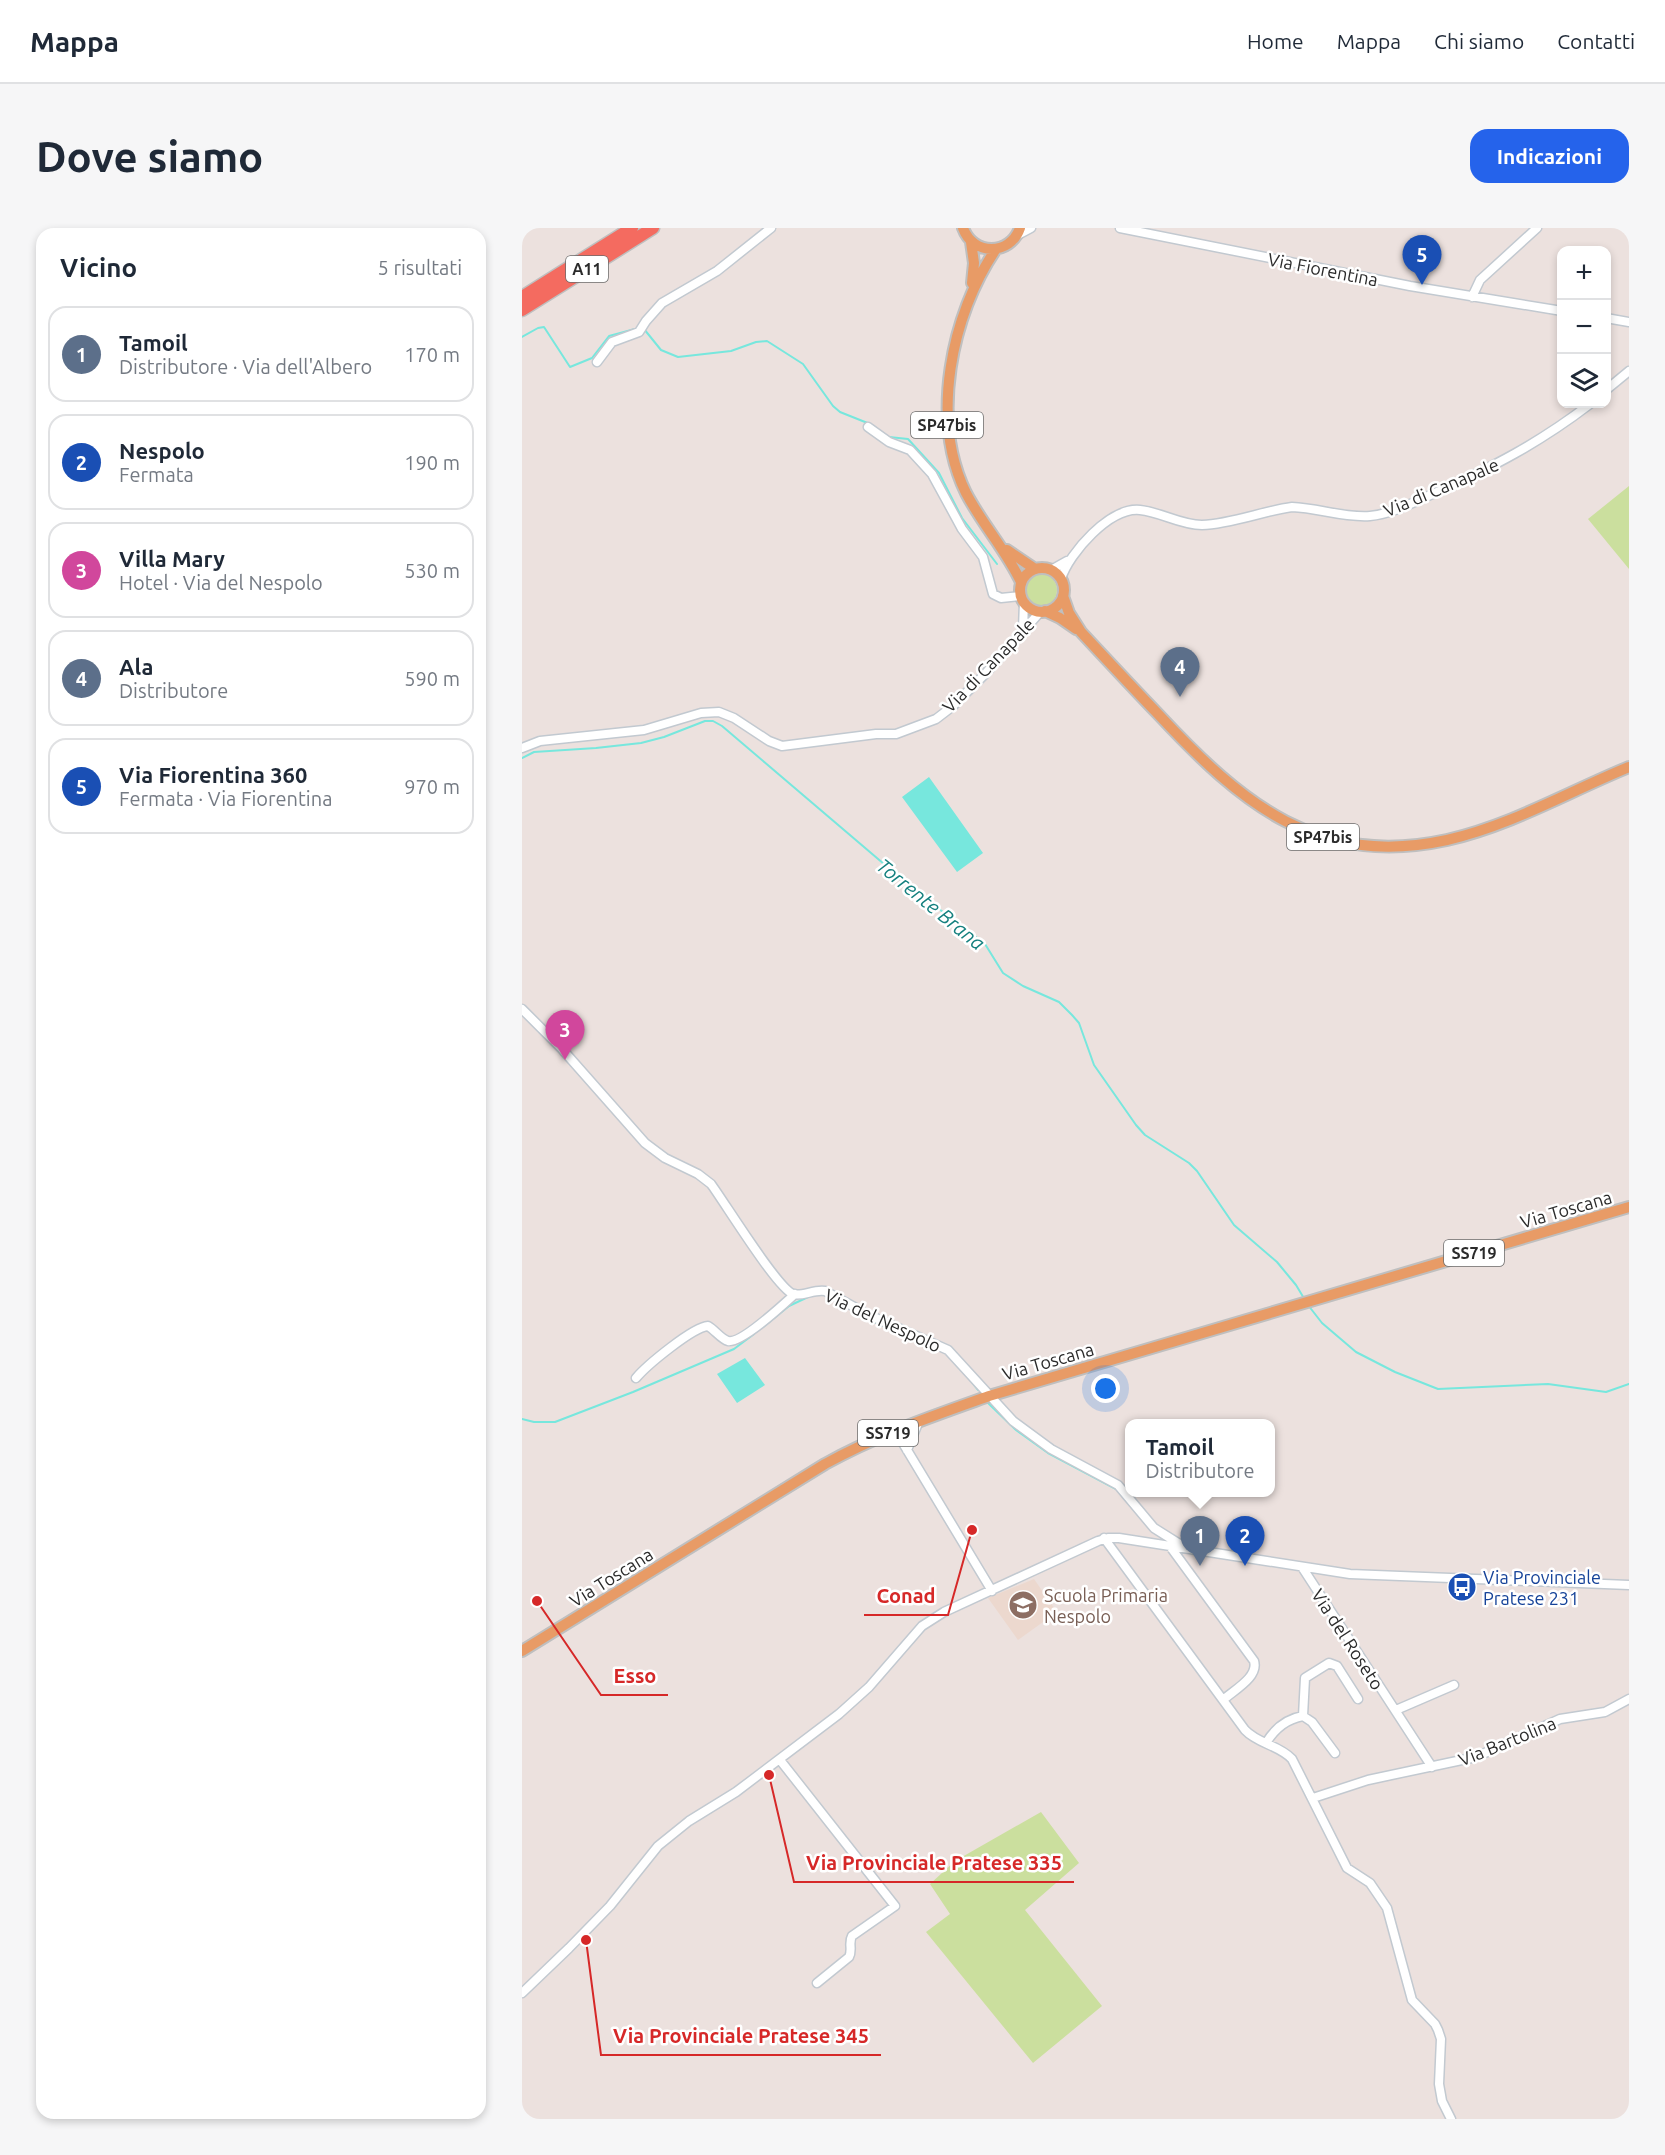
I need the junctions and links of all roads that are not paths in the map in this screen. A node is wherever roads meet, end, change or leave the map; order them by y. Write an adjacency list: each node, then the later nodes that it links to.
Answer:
1 (632, 228): 12 (highway, A11)
2 (653, 228): 14 (highway, A11)
3 (771, 228): 18 (street)
4 (963, 228): 9 (main road)
5 (1031, 228): 8 (street)
6 (1120, 228): 13 (street, Via Fiorentina)
7 (1537, 228): 13 (street)
8 (1018, 232): 10 (main road)
9 (971, 242): 10 (main road); 11 (main road, SP47bis)
10 (996, 249): 11 (main road, SP47bis)
11 (971, 295): 23 (main road, SP47bis)
12 (522, 297)
13 (1472, 297): 15 (street, Via Fiorentina)
14 (522, 310)
15 (1557, 310)
16 (1611, 319): 17 (street)
17 (1629, 322)
18 (597, 362)
19 (1629, 371): 20 (street)
20 (1611, 386)
21 (1584, 408): 24 (street, Via di Canapale)
22 (868, 427): 30 (street)
23 (1000, 544): 25 (main road, SP47bis); 28 (main road, SP47bis)
24 (1070, 559): 26 (street); 27 (street, Via di Canapale)
25 (1035, 569): 26 (main road); 28 (main road)
26 (1051, 570): 27 (main road)
27 (1061, 579): 29 (main road, SP47bis)
28 (1021, 582): 30 (main road, SP47bis)
29 (1063, 596): 31 (main road); 33 (main road, SP47bis)
30 (1022, 599): 31 (main road, SP47bis); 32 (street)
31 (1043, 611): 32 (street, Via di Canapale); 33 (main road, SP47bis)
32 (1023, 630): 34 (street, Via di Canapale)
33 (1081, 632): 35 (main road, SP47bis)
34 (522, 748)
35 (1629, 767)
36 (522, 1009): 38 (street)
37 (1629, 1207): 40 (main road, Via Toscana / SS719)
38 (795, 1294): 39 (street); 40 (street, Via del Nespolo)
39 (636, 1378)
40 (989, 1396): 41 (main road, Via Toscana / SS719); 44 (street, Via del Nespolo)
41 (919, 1421): 42 (main road, Via Toscana / SS719); 43 (street)
42 (895, 1430): 43 (street); 52 (main road, Via Toscana / SS719)
43 (907, 1450): 51 (street)
44 (1125, 1493)
45 (1128, 1497): 48 (street, Via del Nespolo)
46 (1104, 1538): 47 (street); 51 (street); 56 (street)
47 (1169, 1545): 48 (street); 56 (street)
48 (1184, 1546): 49 (street)
49 (1302, 1567): 50 (street); 57 (street, Via del Roseto)
50 (1629, 1585)
51 (992, 1591): 61 (street)
52 (522, 1651)
53 (1454, 1685): 57 (street)
54 (1359, 1699): 58 (street)
55 (1629, 1699): 62 (street, Via Bartolina)
56 (1223, 1700): 59 (street)
57 (1396, 1710): 62 (street, Via del Roseto)
58 (1303, 1716): 59 (street); 60 (street)
59 (1266, 1743): 63 (street)
60 (1335, 1753)
61 (780, 1760): 64 (street); 65 (street)
62 (1432, 1767): 63 (street, Via Bartolina)
63 (1313, 1798): 66 (street)
64 (817, 1983)
65 (522, 1993)
66 (1451, 2119)

